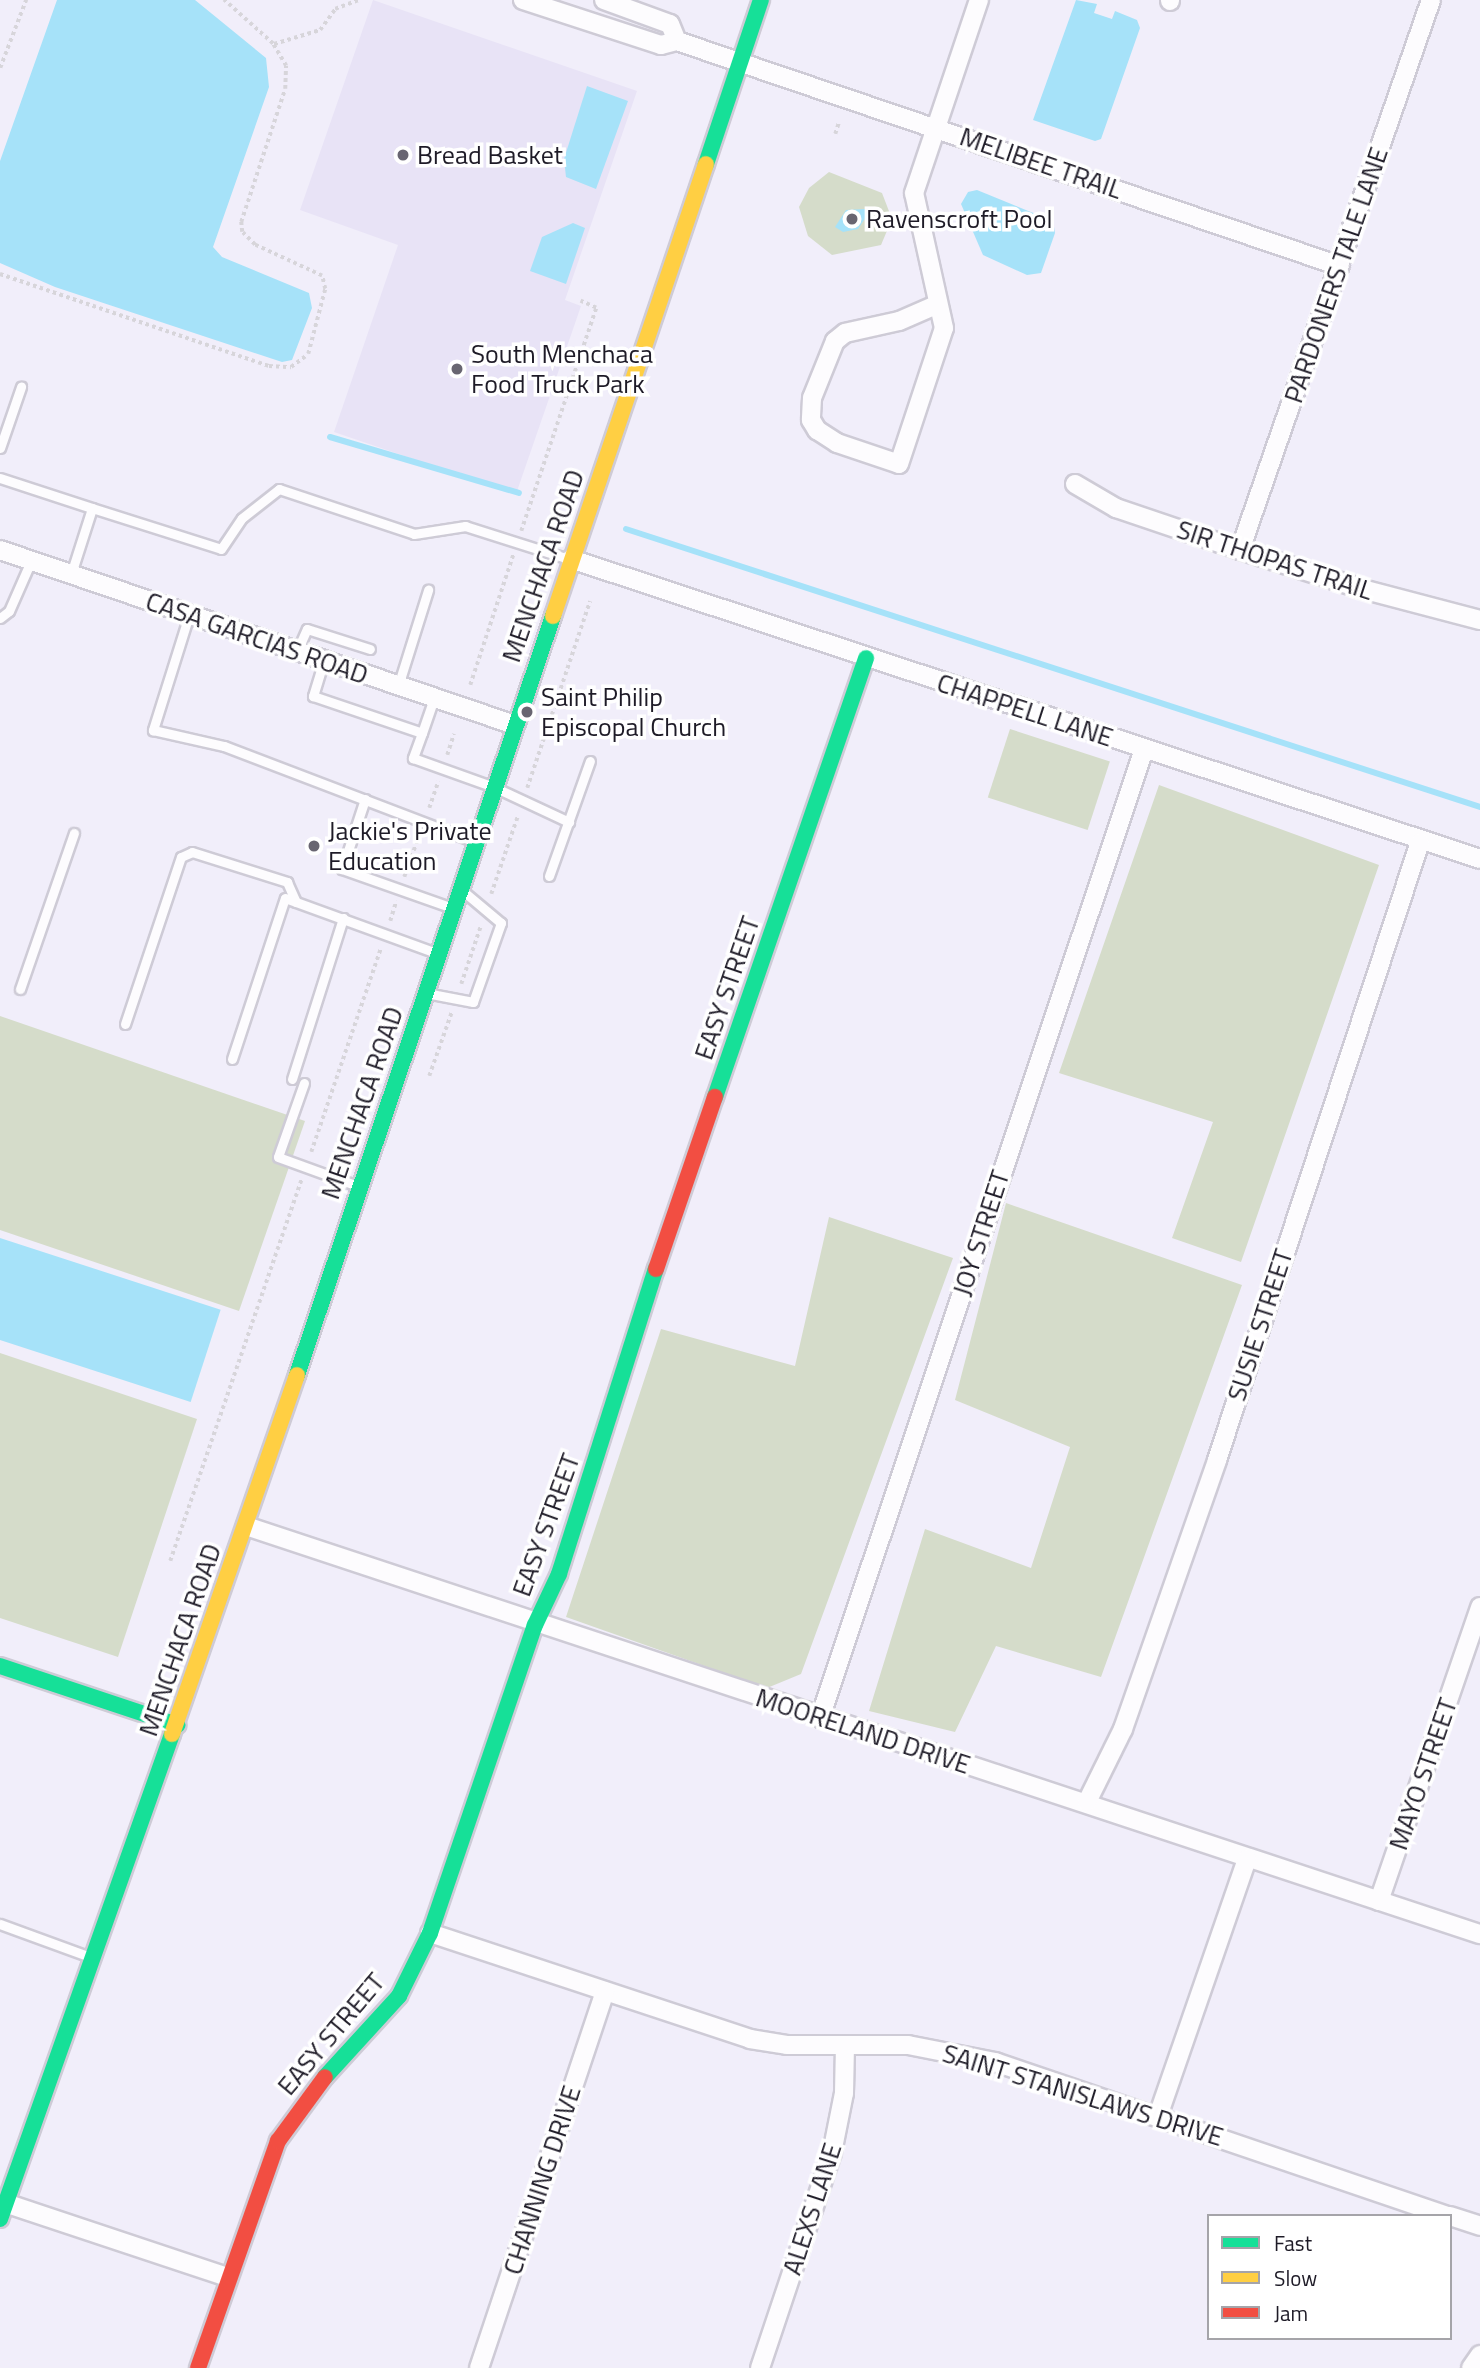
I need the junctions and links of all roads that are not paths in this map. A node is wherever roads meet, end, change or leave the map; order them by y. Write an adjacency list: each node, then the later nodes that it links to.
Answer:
1 (523, 0): 6 (street)
2 (604, 0): 6 (street)
3 (761, 0): 7 (main road, MENCHACA ROAD)
4 (979, 0): 8 (street)
5 (1432, 0): 9 (street, PARDONERS TALE LANE)
6 (677, 41): 7 (street, MELIBEE TRAIL)
7 (740, 62): 8 (street, MELIBEE TRAIL); 18 (main road, MENCHACA ROAD)
8 (934, 126): 9 (street, MELIBEE TRAIL); 10 (street)
9 (1340, 266): 17 (street, PARDONERS TALE LANE)
10 (936, 305): 10 (street)
11 (21, 387): 12 (lane)
12 (0, 448)
13 (0, 478): 15 (lane)
14 (1075, 484): 17 (street, SIR THOPAS TRAIL)
15 (92, 508): 18 (lane); 20 (lane)
16 (0, 550): 19 (street, CASA GARCIAS ROAD)
17 (1241, 550): 24 (street, SIR THOPAS TRAIL)
18 (570, 559): 27 (street, CHAPPELL LANE); 31 (main road, MENCHACA ROAD)
19 (30, 561): 20 (street, CASA GARCIAS ROAD); 23 (lane)
20 (71, 574): 22 (street, CASA GARCIAS ROAD)
21 (428, 590): 29 (lane)
22 (189, 615): 26 (street, CASA GARCIAS ROAD); 36 (lane)
23 (0, 618)
24 (1480, 620)
25 (370, 649): 26 (lane)
26 (297, 651): 28 (street, CASA GARCIAS ROAD)
27 (866, 658): 33 (street, CHAPPELL LANE); 57 (main road, EASY STREET)
28 (324, 660): 29 (street, CASA GARCIAS ROAD); 32 (lane)
29 (398, 686): 30 (street, CASA GARCIAS ROAD)
30 (434, 698): 31 (street, CASA GARCIAS ROAD); 32 (lane)
31 (515, 725): 35 (main road, MENCHACA ROAD)
32 (422, 733): 35 (lane)
33 (1144, 749): 40 (street, CHAPPELL LANE); 59 (street, JOY STREET)
34 (590, 761): 37 (lane)
35 (494, 787): 37 (lane); 39 (main road, MENCHACA ROAD)
36 (365, 799): 39 (lane); 45 (lane)
37 (569, 822): 42 (lane)
38 (74, 833): 48 (lane)
39 (477, 842): 43 (main road, MENCHACA ROAD)
40 (1420, 842): 41 (street, CHAPPELL LANE); 61 (street, SUSIE STREET)
41 (1480, 859)
42 (549, 876)
43 (460, 889): 45 (main road, MENCHACA ROAD); 49 (lane)
44 (296, 902): 46 (lane); 50 (lane); 51 (lane)
45 (453, 908): 47 (main road, MENCHACA ROAD)
46 (343, 918): 47 (lane); 52 (lane)
47 (438, 954): 49 (main road, MENCHACA ROAD)
48 (20, 989)
49 (424, 993): 54 (main road, MENCHACA ROAD)
50 (125, 1024)
51 (232, 1059)
52 (292, 1079)
53 (304, 1083): 54 (lane)
54 (360, 1187): 55 (main road, MENCHACA ROAD)
55 (246, 1526): 57 (street, MOORELAND DRIVE); 60 (main road, MENCHACA ROAD)
56 (1480, 1607): 63 (street, MAYO STREET)
57 (535, 1625): 59 (street, MOORELAND DRIVE); 65 (main road, EASY STREET)
58 (0, 1666): 60 (main road)
59 (820, 1718): 61 (street, MOORELAND DRIVE)
60 (177, 1725): 67 (main road, MENCHACA ROAD)
61 (1087, 1802): 62 (street, MOORELAND DRIVE)
62 (1247, 1859): 63 (street, MOORELAND DRIVE); 70 (street)
63 (1379, 1901): 66 (street, MOORELAND DRIVE)
64 (0, 1924): 67 (lane)
65 (430, 1933): 68 (street, SAINT STANISLAWS DRIVE); 75 (main road, EASY STREET)
66 (1480, 1934)
67 (92, 1958): 71 (main road, MENCHACA ROAD)
68 (605, 1992): 69 (street, SAINT STANISLAWS DRIVE); 78 (street, CHANNING DRIVE)
69 (845, 2047): 70 (street, SAINT STANISLAWS DRIVE); 79 (street, ALEXS LANE)
70 (1158, 2116): 72 (street, SAINT STANISLAWS DRIVE)
71 (3, 2211): 75 (street)
72 (1443, 2214)
73 (1452, 2217): 74 (street, SAINT STANISLAWS DRIVE)
74 (1480, 2227)
75 (227, 2277): 77 (main road, EASY STREET)
76 (1480, 2355): 80 (street)
77 (198, 2368)
78 (479, 2368)
79 (760, 2368)
80 (1471, 2368)

